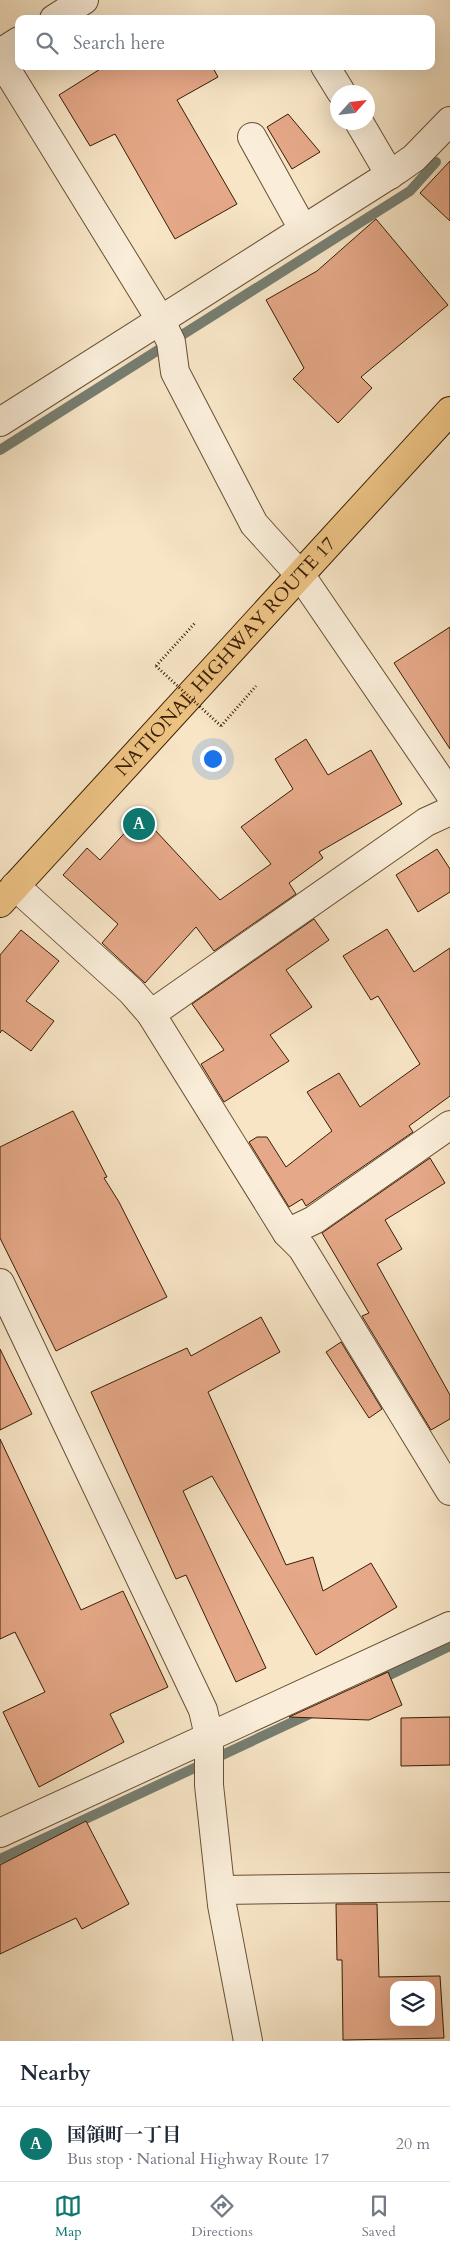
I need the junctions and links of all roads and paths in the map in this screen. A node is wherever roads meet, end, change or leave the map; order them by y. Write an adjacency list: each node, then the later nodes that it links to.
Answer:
1 (84, 0): 2 (street)
2 (60, 15)
3 (15, 44): 4 (street)
4 (0, 53)
5 (0, 59): 13 (street)
6 (327, 70): 7 (street)
7 (337, 85)
8 (447, 129): 11 (street)
9 (363, 130): 11 (street)
10 (252, 137): 12 (street)
11 (390, 175): 12 (street)
12 (303, 229): 13 (street)
13 (160, 319): 15 (street); 16 (street)
14 (450, 411): 16 (highway, NATIONAL HIGHWAY ROUTE 17)
15 (0, 422)
16 (301, 576): 19 (street); 21 (highway, NATIONAL HIGHWAY ROUTE 17)
17 (195, 623): 18 (path, bridge)
18 (256, 686)
19 (450, 794)
20 (450, 811): 22 (street)
21 (8, 895): 22 (street)
22 (151, 1014): 24 (street)
23 (450, 1125): 24 (street)
24 (287, 1233): 26 (street)
25 (0, 1283): 28 (street)
26 (450, 1491)
27 (450, 1626): 28 (street)
28 (209, 1736): 29 (street); 31 (street)
29 (0, 1833)
30 (450, 1887): 31 (street)
31 (221, 1890): 32 (street)
32 (248, 2041)

